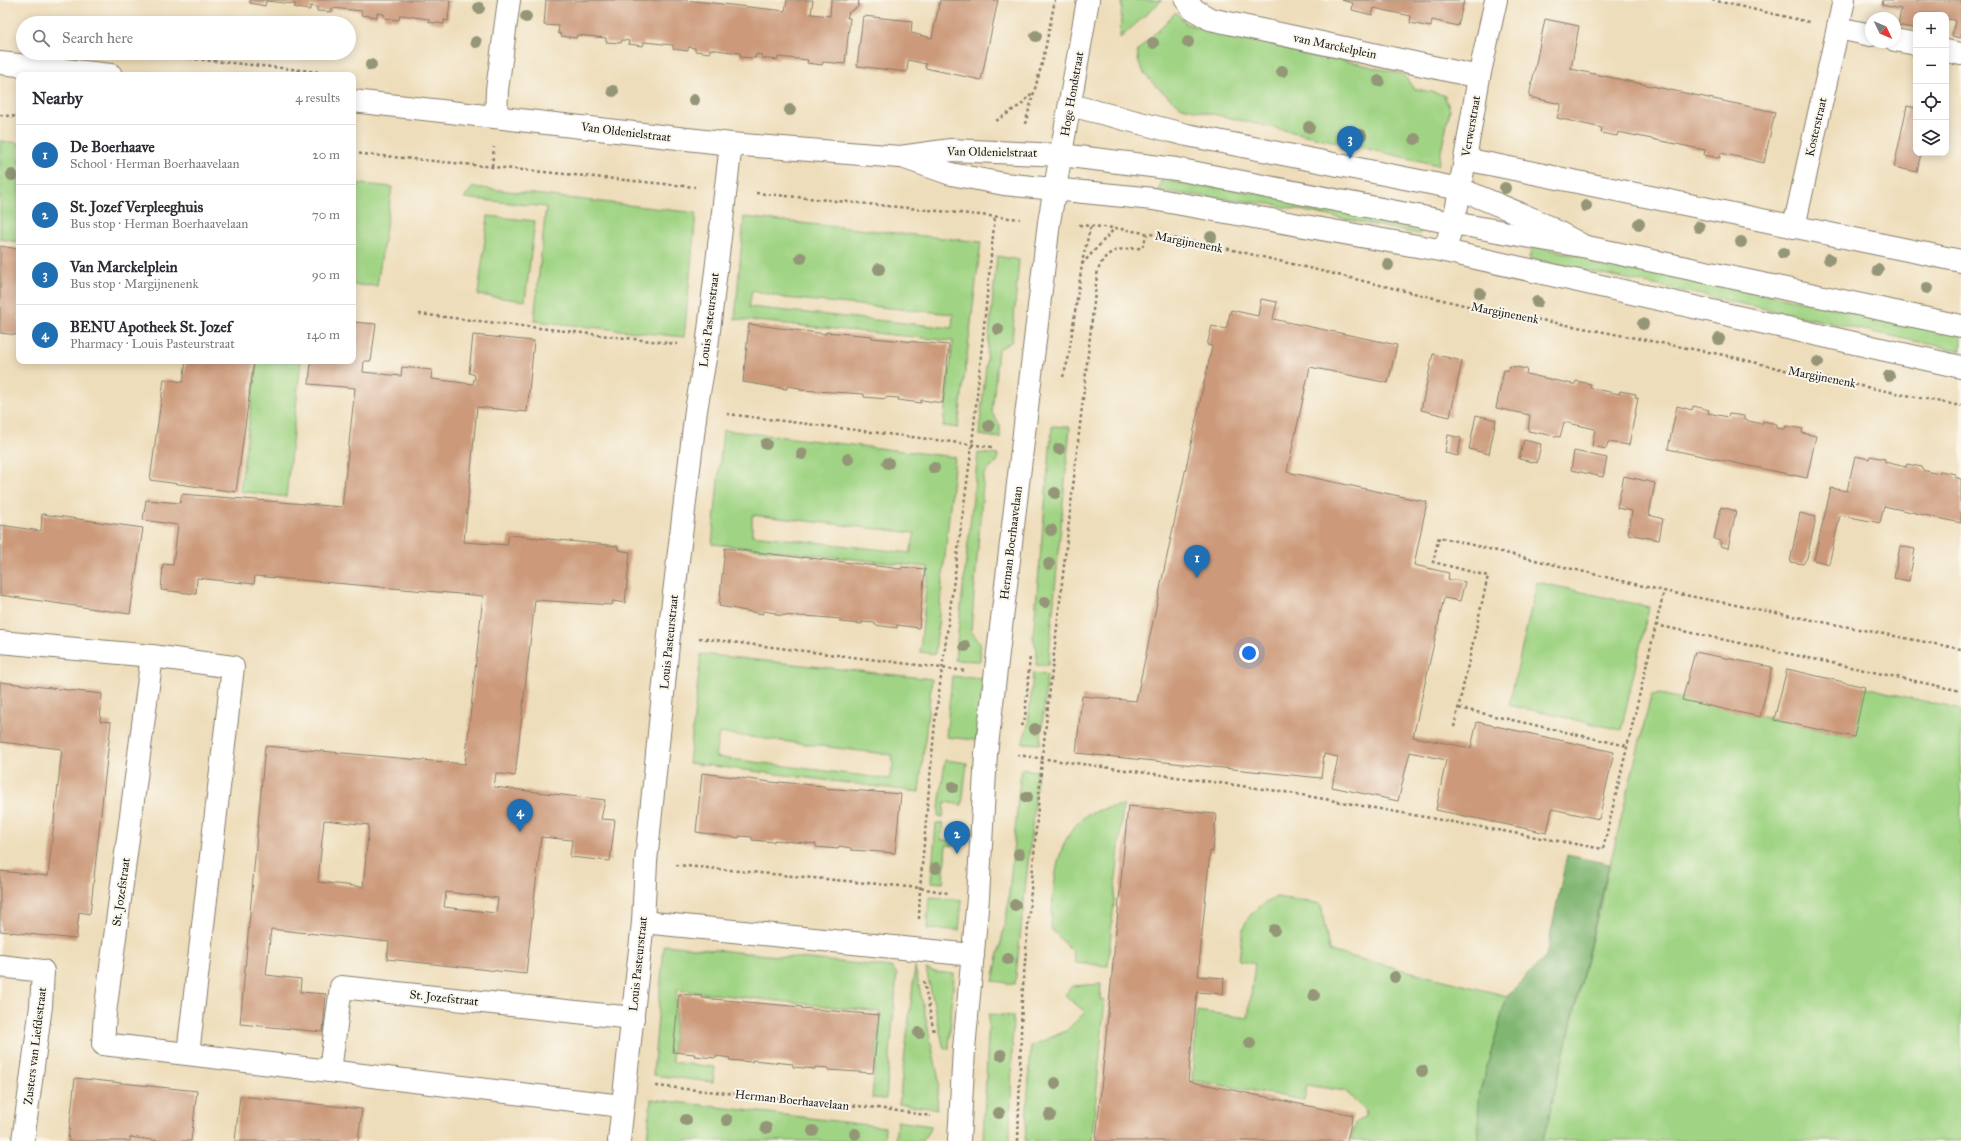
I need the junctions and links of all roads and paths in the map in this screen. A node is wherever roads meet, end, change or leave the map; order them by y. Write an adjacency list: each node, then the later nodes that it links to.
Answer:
1 (510, 0): 24 (street)
2 (1055, 0): 19 (path)
3 (1088, 0): 21 (street, Hoge Hondstraat)
4 (1496, 0): 18 (street, Verwerstraat)
5 (1712, 0): 8 (path)
6 (1844, 0): 8 (street, Kosterstraat)
7 (1189, 4): 18 (street, van Marckelplein)
8 (1838, 28): 9 (street); 36 (street, Kosterstraat)
9 (1865, 34)
10 (1901, 41): 11 (street)
11 (1913, 43)
12 (1949, 52): 13 (street)
13 (1961, 54)
14 (205, 60): 17 (path)
15 (0, 63): 16 (street)
16 (83, 72)
17 (324, 72)
18 (1479, 77): 30 (street, Verwerstraat)
19 (1033, 92): 25 (path); 27 (path)
20 (356, 101): 24 (street, Van Oldenielstraat)
21 (1070, 105): 28 (street, Hoge Hondstraat); 33 (street)
22 (0, 115): 23 (path)
23 (16, 116)
24 (496, 117): 26 (street, Van Oldenielstraat)
25 (990, 125)
26 (731, 144): 29 (street, Van Oldenielstraat); 45 (street, Louis Pasteurstraat)
27 (1016, 152): 28 (street, Van Oldenielstraat); 29 (street, Van Oldenielstraat)
28 (1061, 154): 32 (street, Hoge Hondstraat); 35 (street)
29 (900, 157): 31 (street, Van Oldenielstraat)
30 (1466, 158): 33 (street, Verwerstraat); 36 (street)
31 (1004, 184): 32 (street, Van Oldenielstraat); 49 (path)
32 (1054, 188): 34 (street, Herman Boerhaavelaan); 40 (street)
33 (1460, 189): 35 (street, Verwerstraat); 39 (street)
34 (1048, 222): 37 (path, Margijnenenk); 65 (street, Herman Boerhaavelaan)
35 (1453, 223): 39 (street); 40 (street, Verwerstraat)
36 (1794, 227): 41 (street)
37 (1115, 228): 38 (path, Margijnenenk); 42 (path)
38 (1147, 234): 47 (path, Margijnenenk); 62 (path)
39 (1587, 247): 44 (street)
40 (1445, 251): 46 (street)
41 (1961, 261)
42 (1082, 265)
43 (419, 314): 45 (path)
44 (1961, 326)
45 (706, 347): 48 (street, Louis Pasteurstraat)
46 (1961, 367)
47 (1961, 406)
48 (696, 410): 49 (path); 52 (street, Louis Pasteurstraat)
49 (972, 445): 56 (path)
50 (1664, 591): 51 (path); 54 (path); 58 (path)
51 (1656, 625): 57 (path); 60 (path)
52 (669, 635): 56 (path); 63 (street, Louis Pasteurstraat)
53 (0, 642): 55 (street)
54 (1961, 649)
55 (152, 656): 72 (street); 72 (street, St. Jozefstraat)
56 (942, 668): 64 (path)
57 (1961, 691)
58 (1459, 708): 59 (path); 60 (path)
59 (1454, 727)
60 (1628, 746): 62 (path)
61 (1017, 755): 62 (path)
62 (1042, 759): 79 (path)
63 (646, 862): 64 (path); 66 (street, Louis Pasteurstraat)
64 (920, 888): 65 (path); 67 (path)
65 (978, 898): 68 (street, Herman Boerhaavelaan)
66 (643, 922): 67 (street); 70 (street, Louis Pasteurstraat)
67 (919, 951): 68 (street); 71 (path)
68 (973, 956): 76 (street, Herman Boerhaavelaan)
69 (0, 966): 77 (street, Zusters van Liefdestraat)
70 (633, 1018): 73 (street, St. Jozefstraat); 74 (street, Louis Pasteurstraat)
71 (934, 1037)
72 (188, 1054): 73 (street, St. Jozefstraat)
73 (330, 1071): 75 (street, St. Jozefstraat)
74 (624, 1082): 75 (street, Louis Pasteurstraat); 76 (path, Herman Boerhaavelaan)
75 (622, 1106): 78 (street, Louis Pasteurstraat)
76 (960, 1131)
77 (23, 1141)
78 (619, 1141)
79 (1018, 1141)

